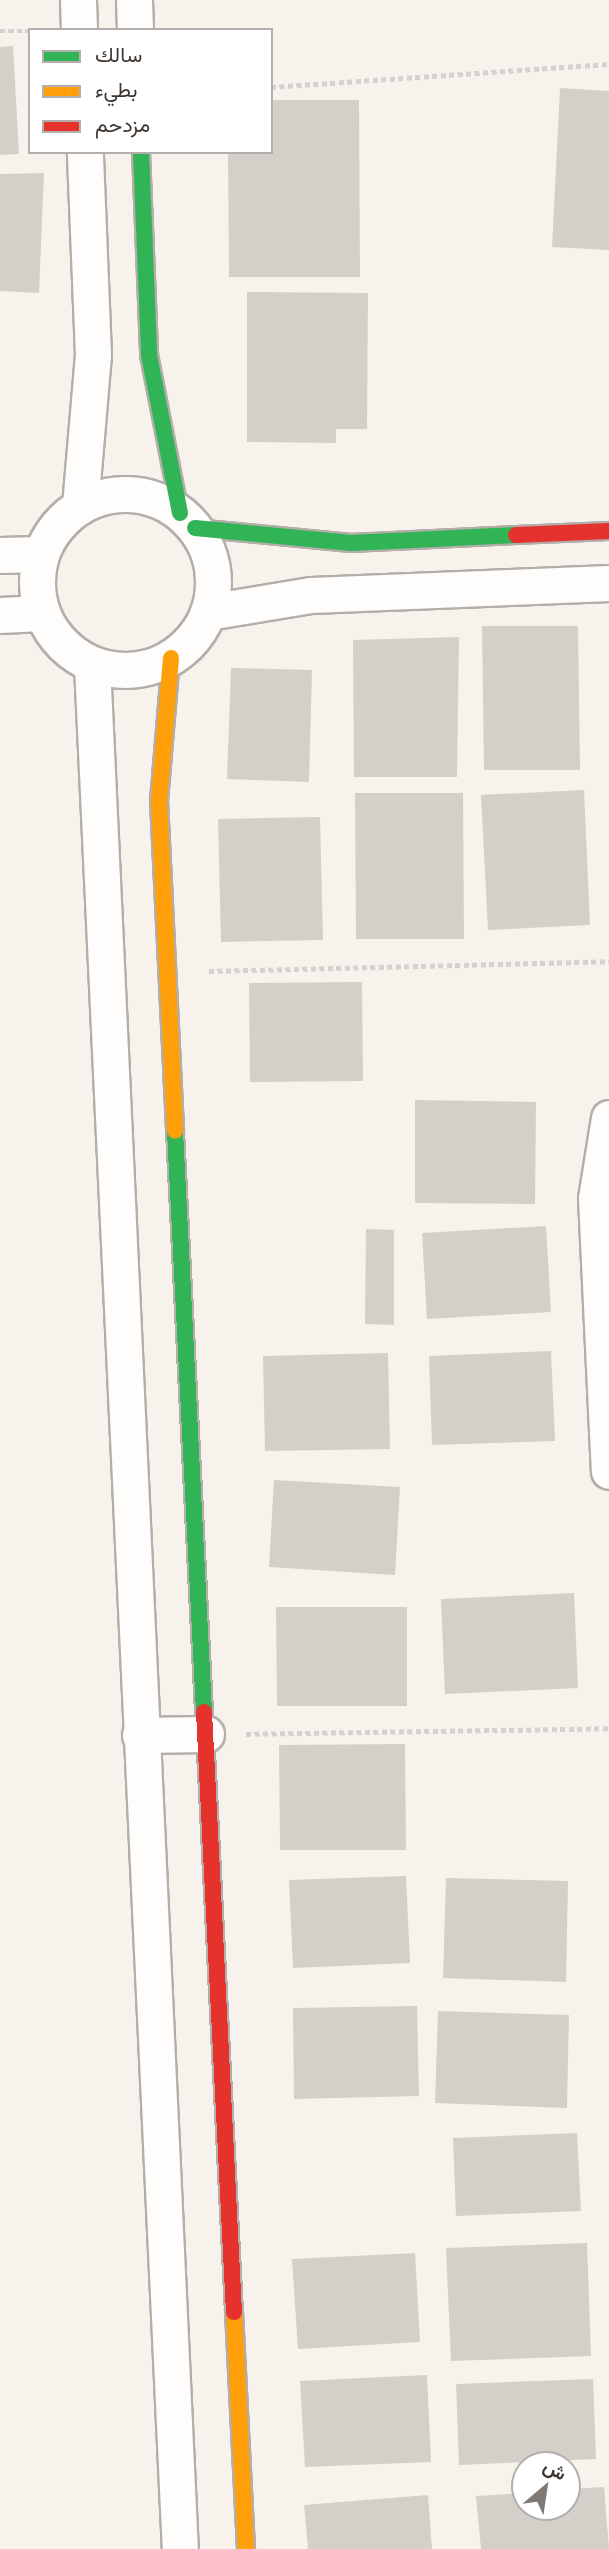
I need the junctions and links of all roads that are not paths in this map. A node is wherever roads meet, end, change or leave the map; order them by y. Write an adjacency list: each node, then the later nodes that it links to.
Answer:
1 (78, 0): 3 (street)
2 (134, 0): 4 (street)
3 (79, 28)
4 (135, 28)
5 (85, 154): 7 (street)
6 (141, 154): 8 (street)
7 (80, 506): 8 (street); 10 (street)
8 (187, 521): 9 (street); 13 (street)
9 (609, 531)
10 (41, 554): 11 (street); 14 (street)
11 (0, 555)
12 (609, 583): 13 (street)
13 (208, 612): 16 (street)
14 (42, 613): 15 (street); 17 (street)
15 (0, 615)
16 (171, 658): 17 (street); 21 (street)
17 (92, 665): 22 (street)
18 (609, 1118): 19 (street)
19 (608, 1415): 20 (street)
20 (609, 1471)
21 (206, 1734): 22 (street); 24 (street)
22 (140, 1735): 23 (street)
23 (180, 2549)
24 (246, 2549)

